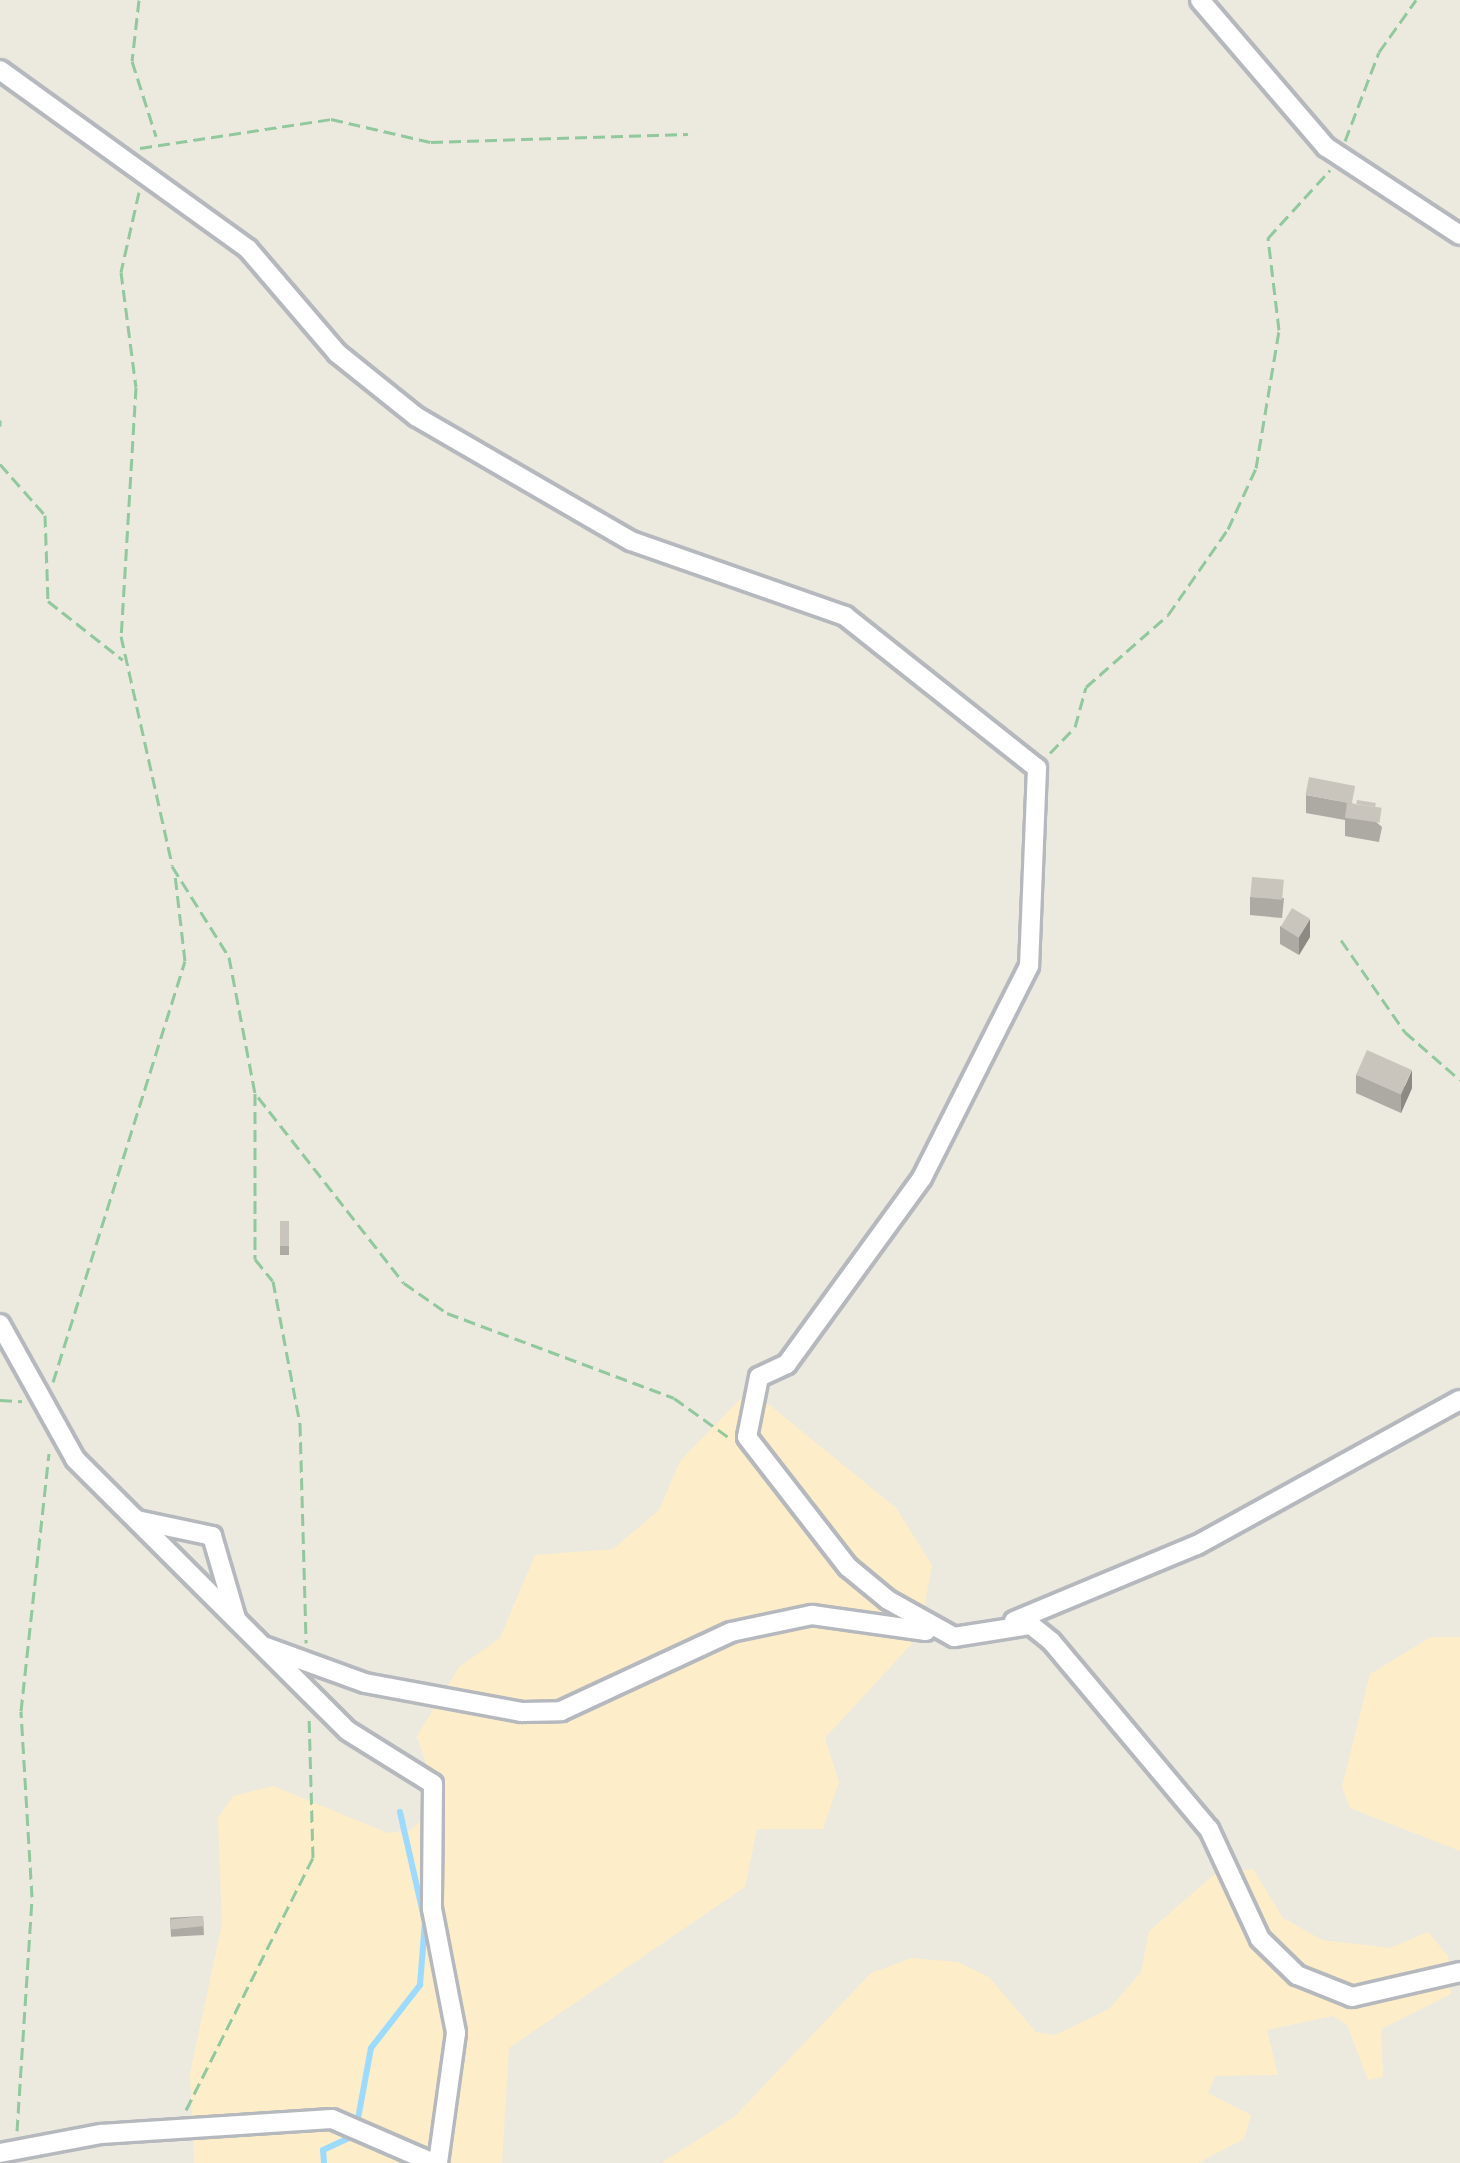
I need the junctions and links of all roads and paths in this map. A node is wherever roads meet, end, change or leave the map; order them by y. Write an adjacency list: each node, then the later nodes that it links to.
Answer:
1 (139, 0): 6 (path)
2 (1200, 0): 8 (street)
3 (1416, 0): 8 (path)
4 (0, 70): 7 (street)
5 (688, 134): 6 (path)
6 (156, 138): 7 (path)
7 (114, 152): 9 (street)
8 (1339, 157): 10 (street); 13 (path)
9 (134, 172): 12 (path); 13 (street)
10 (1460, 235)
11 (0, 464): 12 (path)
12 (124, 662): 14 (path)
13 (1036, 768): 23 (street)
14 (172, 866): 17 (path); 19 (path)
15 (1341, 940): 16 (path)
16 (1460, 1080)
17 (255, 1093): 23 (path); 29 (path)
18 (0, 1324): 19 (street)
19 (40, 1399): 20 (path); 22 (street)
20 (0, 1400)
21 (1460, 1400): 26 (street)
22 (51, 1424): 24 (street); 33 (path)
23 (757, 1457): 27 (street)
24 (137, 1520): 25 (street); 25 (street)
25 (236, 1618): 28 (street)
26 (1000, 1626): 27 (street); 31 (street)
27 (954, 1636): 29 (street)
28 (266, 1648): 29 (street); 30 (street)
29 (307, 1653)
30 (309, 1694): 32 (path); 34 (street)
31 (1460, 1972)
32 (174, 2133): 33 (street); 34 (street)
33 (5, 2151)
34 (436, 2163)

